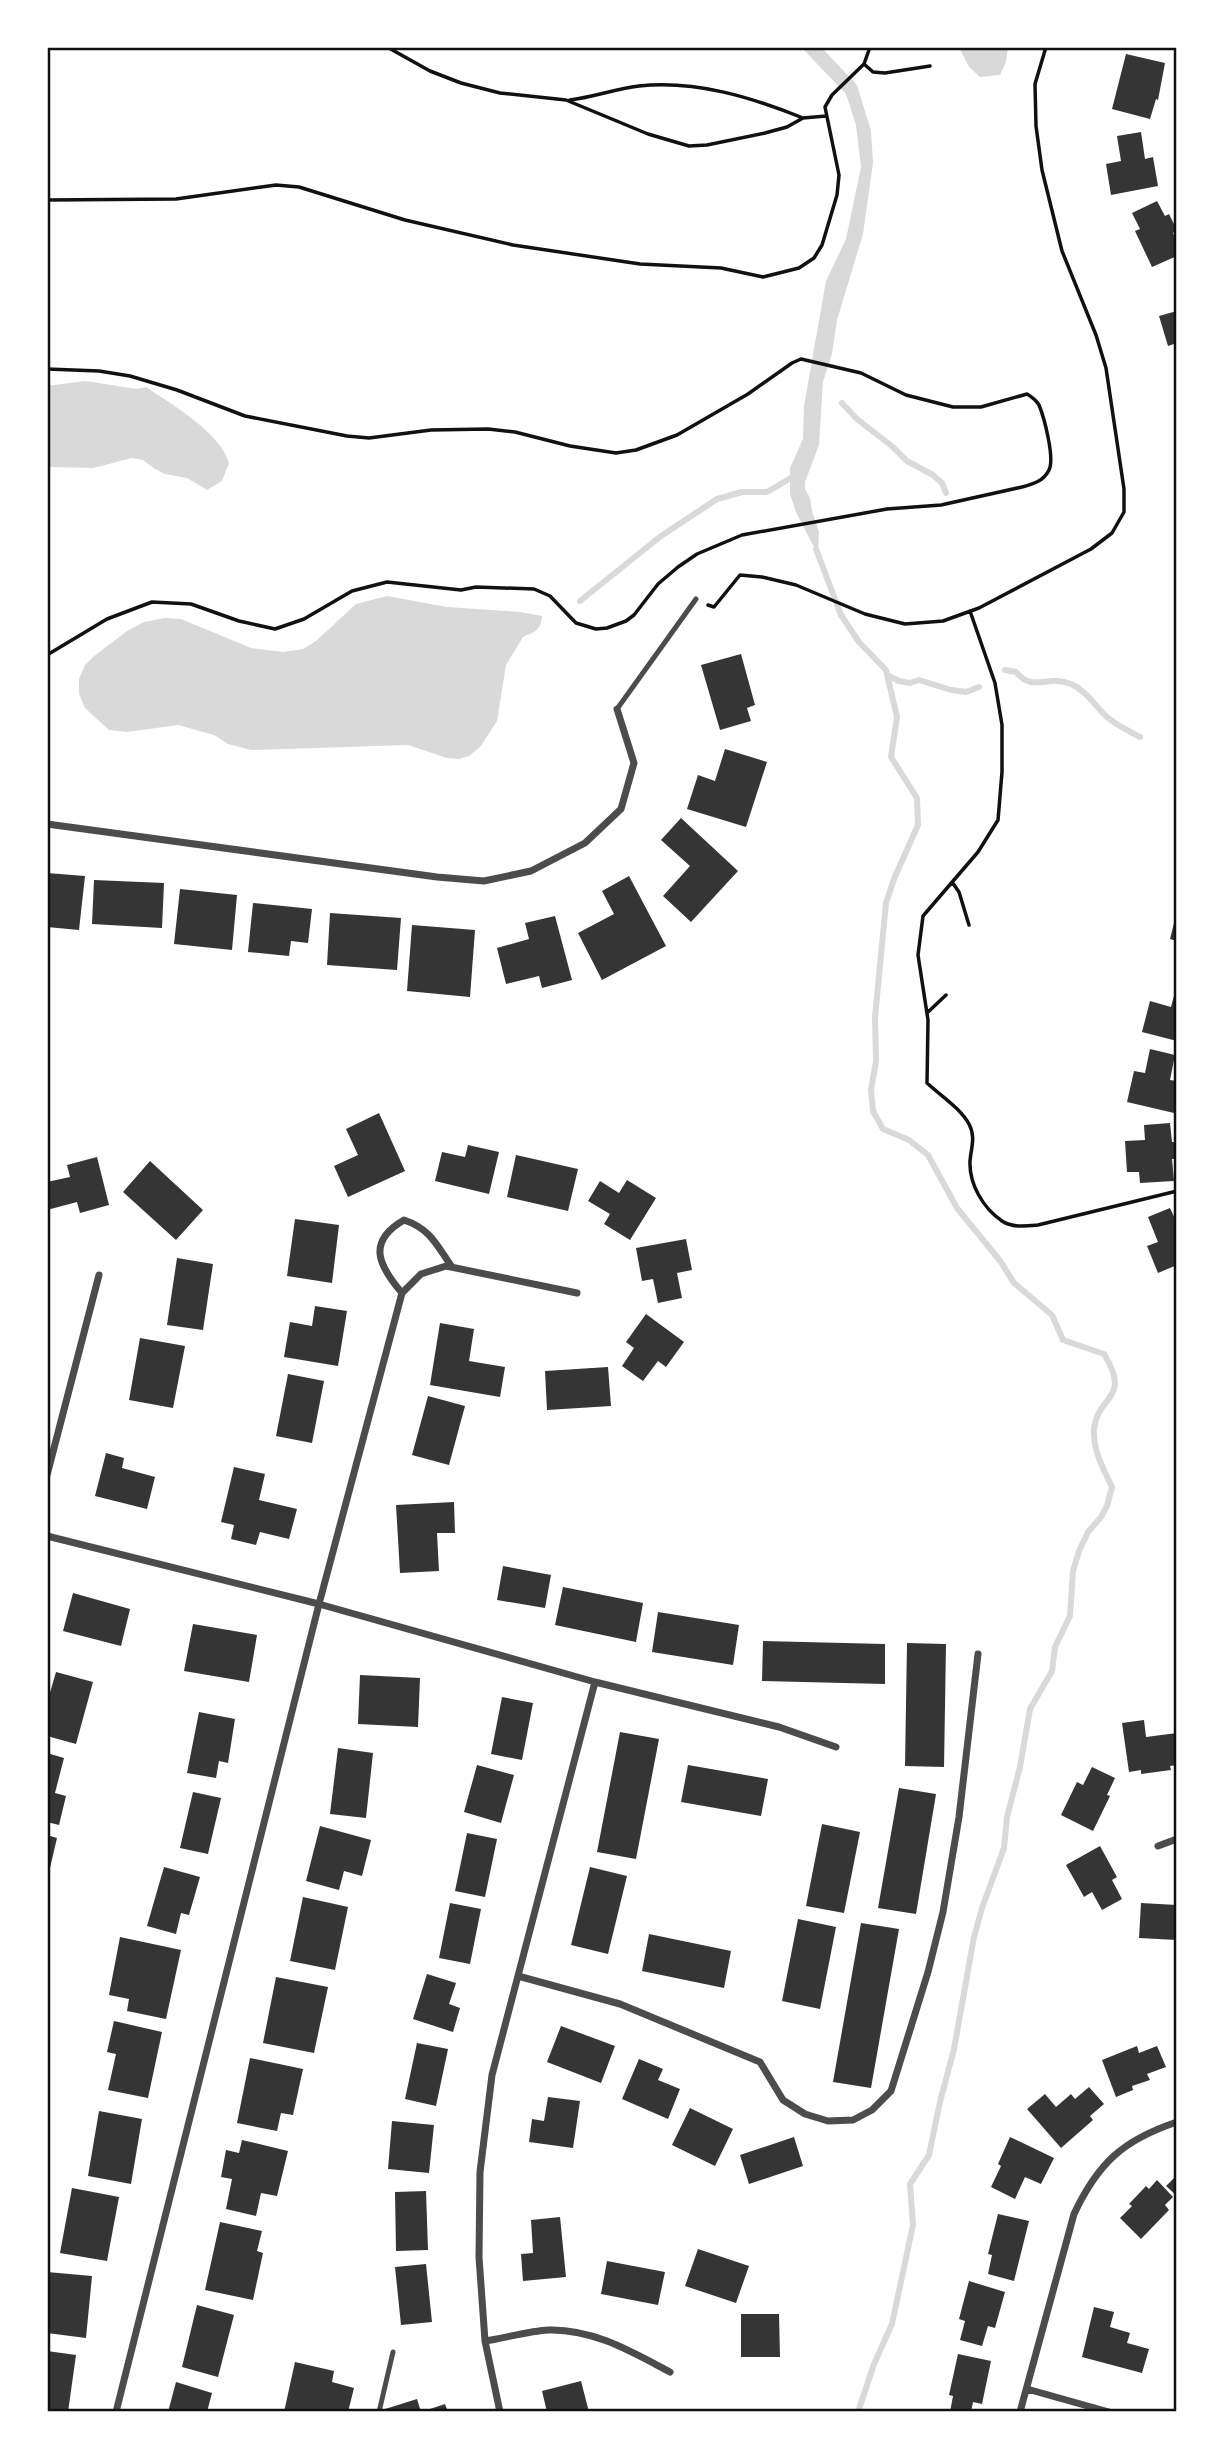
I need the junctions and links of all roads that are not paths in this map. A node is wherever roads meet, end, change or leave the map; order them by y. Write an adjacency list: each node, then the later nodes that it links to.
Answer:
1 (696, 599): 2 (lane)
2 (617, 709): 3 (street)
3 (47, 824)
4 (452, 1267): 6 (street); 6 (street); 7 (street)
5 (99, 1275): 8 (street)
6 (402, 1293): 10 (street)
7 (577, 1293)
8 (47, 1475)
9 (47, 1536): 10 (street)
10 (319, 1604): 12 (street); 22 (street)
11 (978, 1654): 16 (street)
12 (595, 1682): 13 (street); 16 (street)
13 (836, 1747)
14 (1177, 1839): 15 (street)
15 (1158, 1846)
16 (518, 1976): 18 (street)
17 (1177, 2122): 21 (street)
18 (485, 2341): 20 (street); 24 (street)
19 (393, 2352): 23 (lane)
20 (670, 2372)
21 (1027, 2389): 25 (street); 26 (street)
22 (116, 2412)
23 (379, 2412)
24 (500, 2412)
25 (1020, 2412)
26 (1109, 2412)

